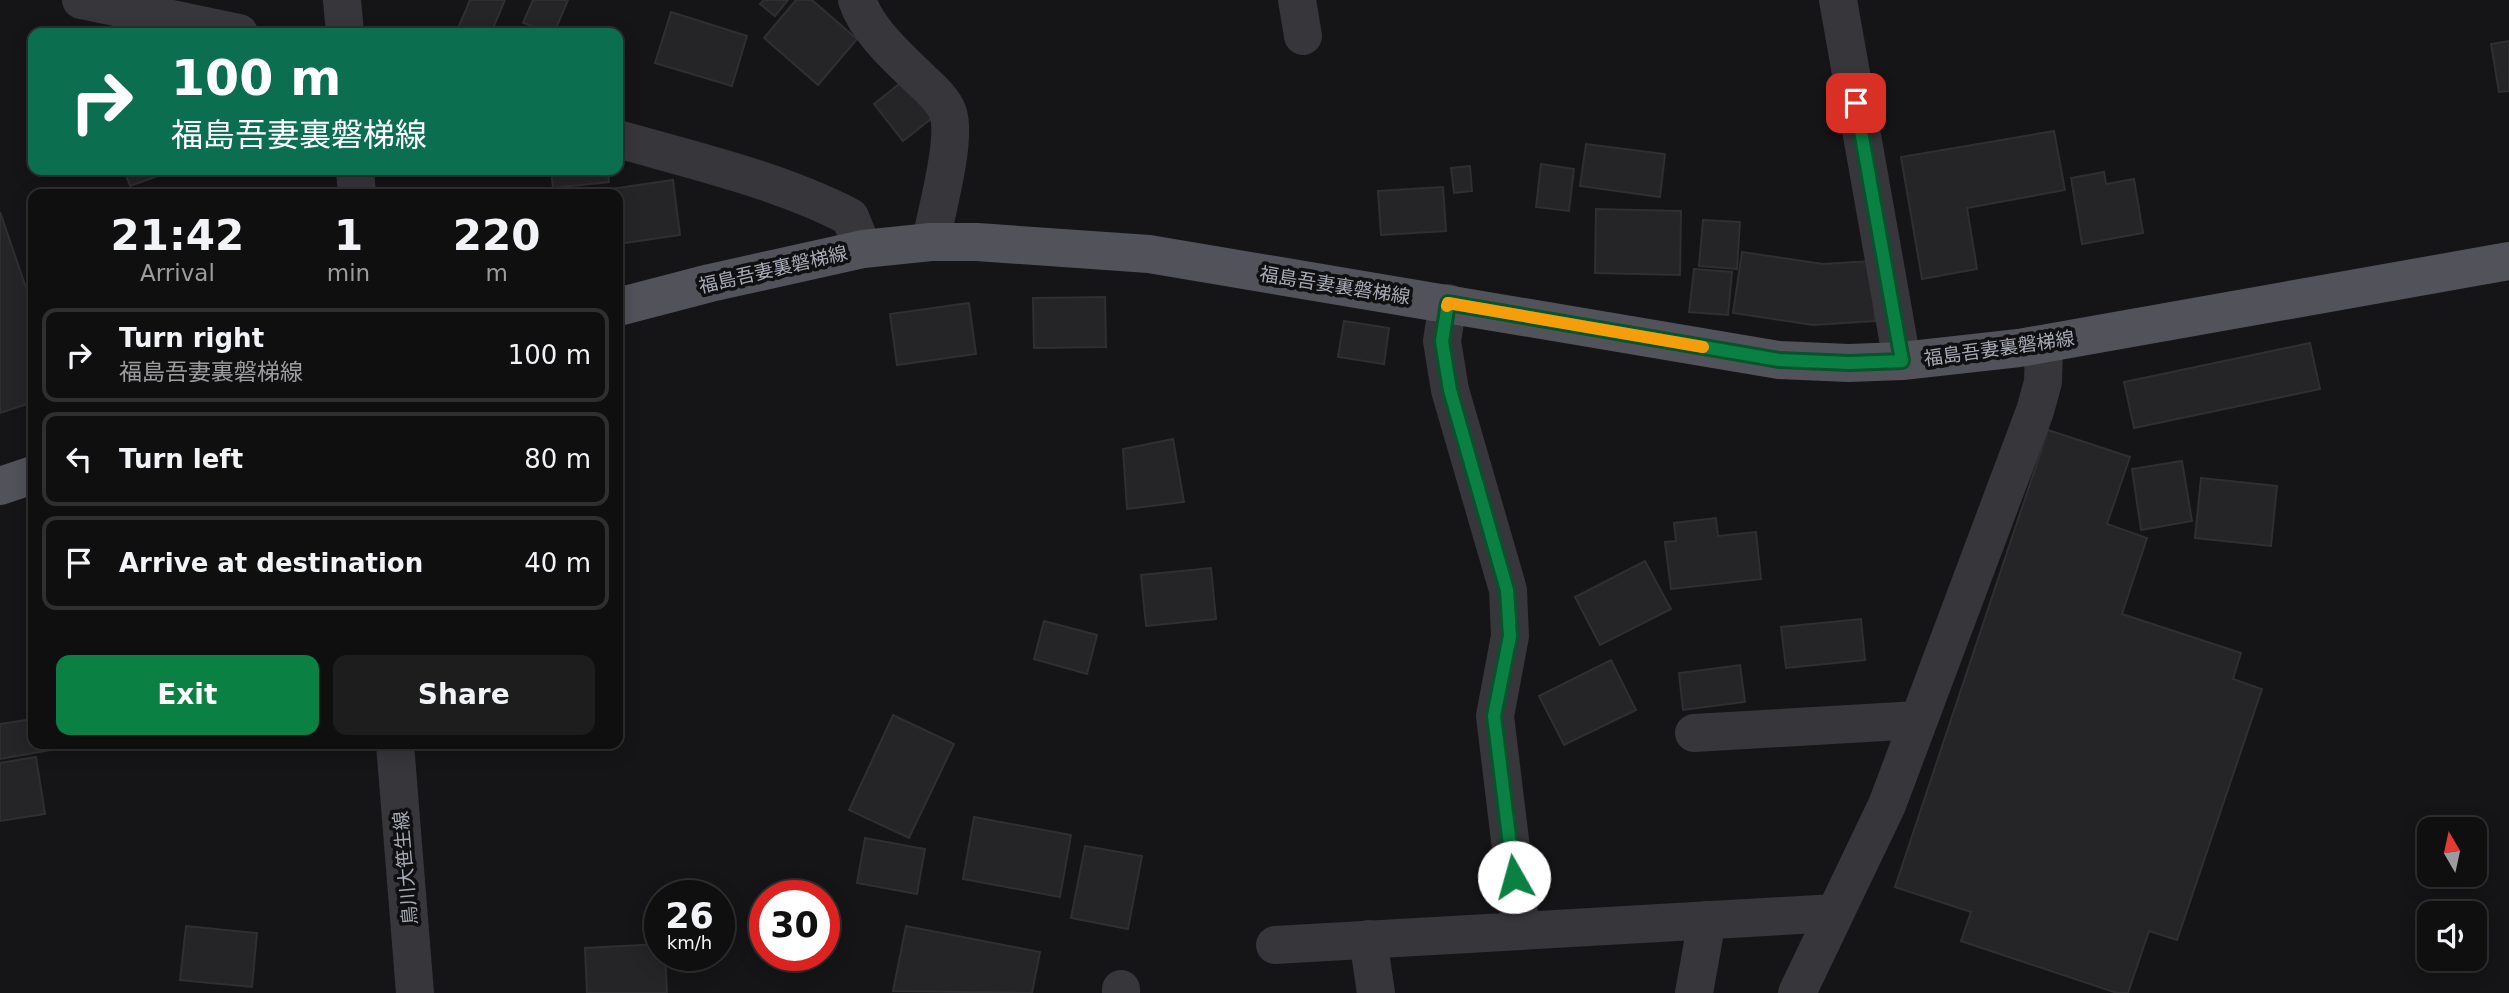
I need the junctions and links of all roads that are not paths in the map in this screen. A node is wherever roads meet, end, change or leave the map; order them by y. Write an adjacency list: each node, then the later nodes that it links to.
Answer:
1 (81, 0): 5 (street)
2 (342, 0): 6 (street)
3 (857, 0): 8 (street)
4 (1838, 0): 14 (street)
5 (215, 28)
6 (345, 28)
7 (623, 140): 9 (street)
8 (931, 242): 9 (main road, 福島吾妻裏磐梯線); 11 (main road, 福島吾妻裏磐梯線)
9 (863, 249): 12 (main road, 福島吾妻裏磐梯線)
10 (2509, 261): 13 (main road, 福島吾妻裏磐梯線)
11 (1448, 303): 14 (main road, 福島吾妻裏磐梯線); 22 (street)
12 (623, 306)
13 (2055, 342): 14 (main road, 福島吾妻裏磐梯線); 17 (street)
14 (1902, 361)
15 (28, 477): 16 (main road)
16 (0, 486)
17 (1918, 720): 18 (street); 20 (street)
18 (1694, 733)
19 (395, 749): 25 (street, 鳥川大笹生線)
20 (1835, 913): 21 (street); 28 (street)
21 (1707, 920): 22 (street); 27 (street)
22 (1521, 931): 23 (street)
23 (1368, 939): 24 (street); 26 (street)
24 (1275, 945)
25 (415, 993)
26 (1376, 993)
27 (1694, 993)
28 (1797, 993)

